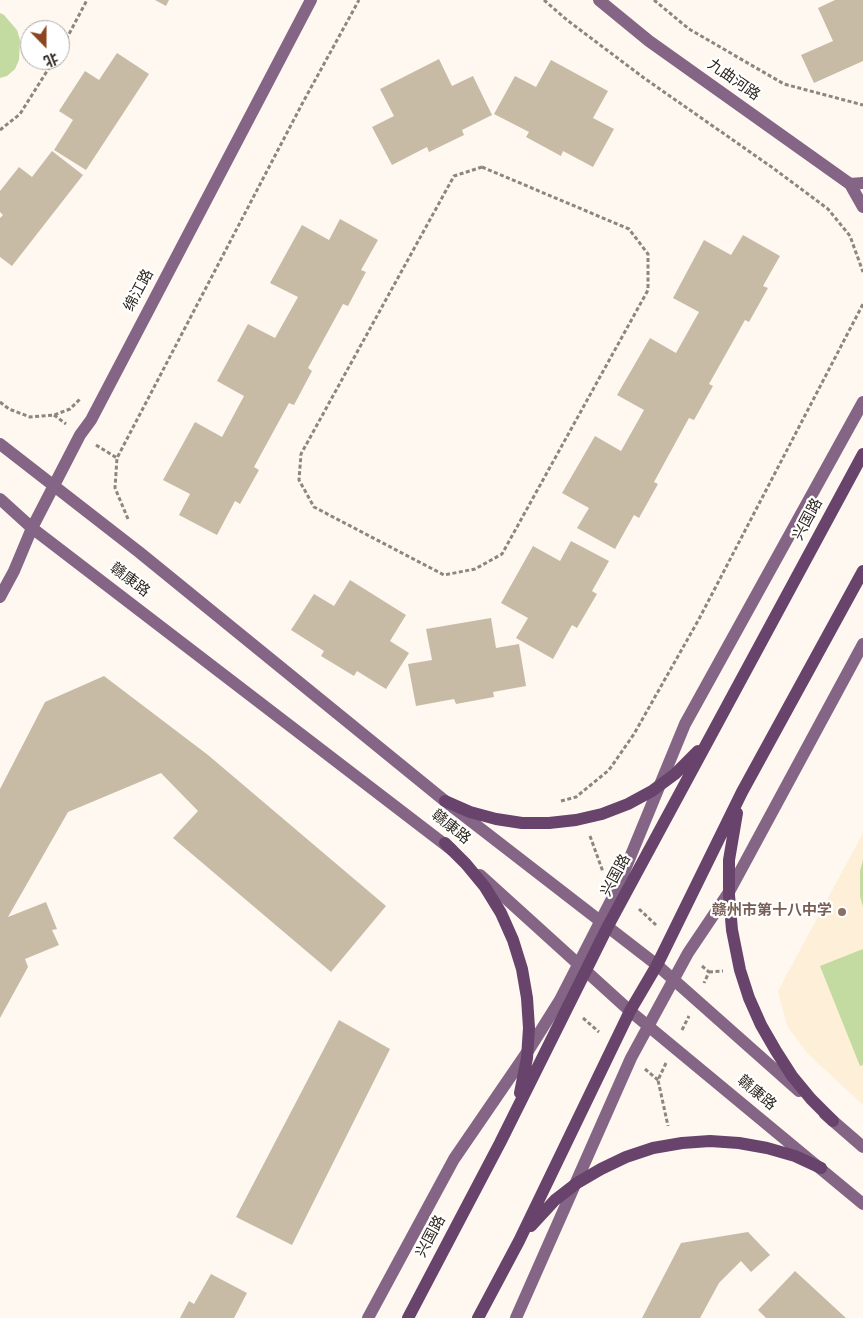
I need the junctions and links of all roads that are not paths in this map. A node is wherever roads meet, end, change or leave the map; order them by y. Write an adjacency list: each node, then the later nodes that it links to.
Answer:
1 (311, 0): 9 (street, 绵江路)
2 (599, 0): 4 (street, 九曲河路)
3 (863, 183): 4 (street)
4 (850, 184): 5 (street)
5 (863, 207)
6 (863, 402): 16 (street)
7 (0, 444): 9 (street, 赣康路)
8 (863, 454): 15 (main road, 兴国路)
9 (54, 487): 11 (street, 绵江路); 18 (street, 赣康路)
10 (0, 499): 11 (street, 赣康路)
11 (32, 528): 13 (street, 绵江路); 19 (street, 赣康路)
12 (863, 571): 17 (main road)
13 (0, 598)
14 (863, 644): 20 (street)
15 (712, 734): 16 (main road); 21 (main road, 兴国路)
16 (660, 785): 18 (main road); 21 (street)
17 (742, 792): 20 (main road); 22 (main road)
18 (445, 801): 21 (street, 赣康路)
19 (445, 843): 23 (street, 赣康路); 27 (main road)
20 (729, 892): 24 (street); 28 (main road)
21 (604, 923): 22 (street, 赣康路); 23 (main road, 兴国路)
22 (657, 965): 24 (street, 赣康路); 25 (main road)
23 (583, 968): 25 (street, 赣康路); 27 (street); 29 (main road, 兴国路)
24 (674, 979): 26 (street); 28 (street, 赣康路)
25 (630, 1011): 26 (street, 赣康路); 34 (main road)
26 (648, 1026): 31 (street, 赣康路); 32 (street)
27 (528, 1051): 29 (main road); 35 (street)
28 (832, 1120): 30 (street, 赣康路)
29 (500, 1143): 36 (main road, 兴国路)
30 (863, 1147)
31 (821, 1168): 32 (main road); 33 (street, 赣康路)
32 (575, 1185): 34 (main road); 38 (street)
33 (863, 1204)
34 (519, 1241): 37 (main road)
35 (368, 1318)
36 (408, 1318)
37 (478, 1318)
38 (516, 1318)

